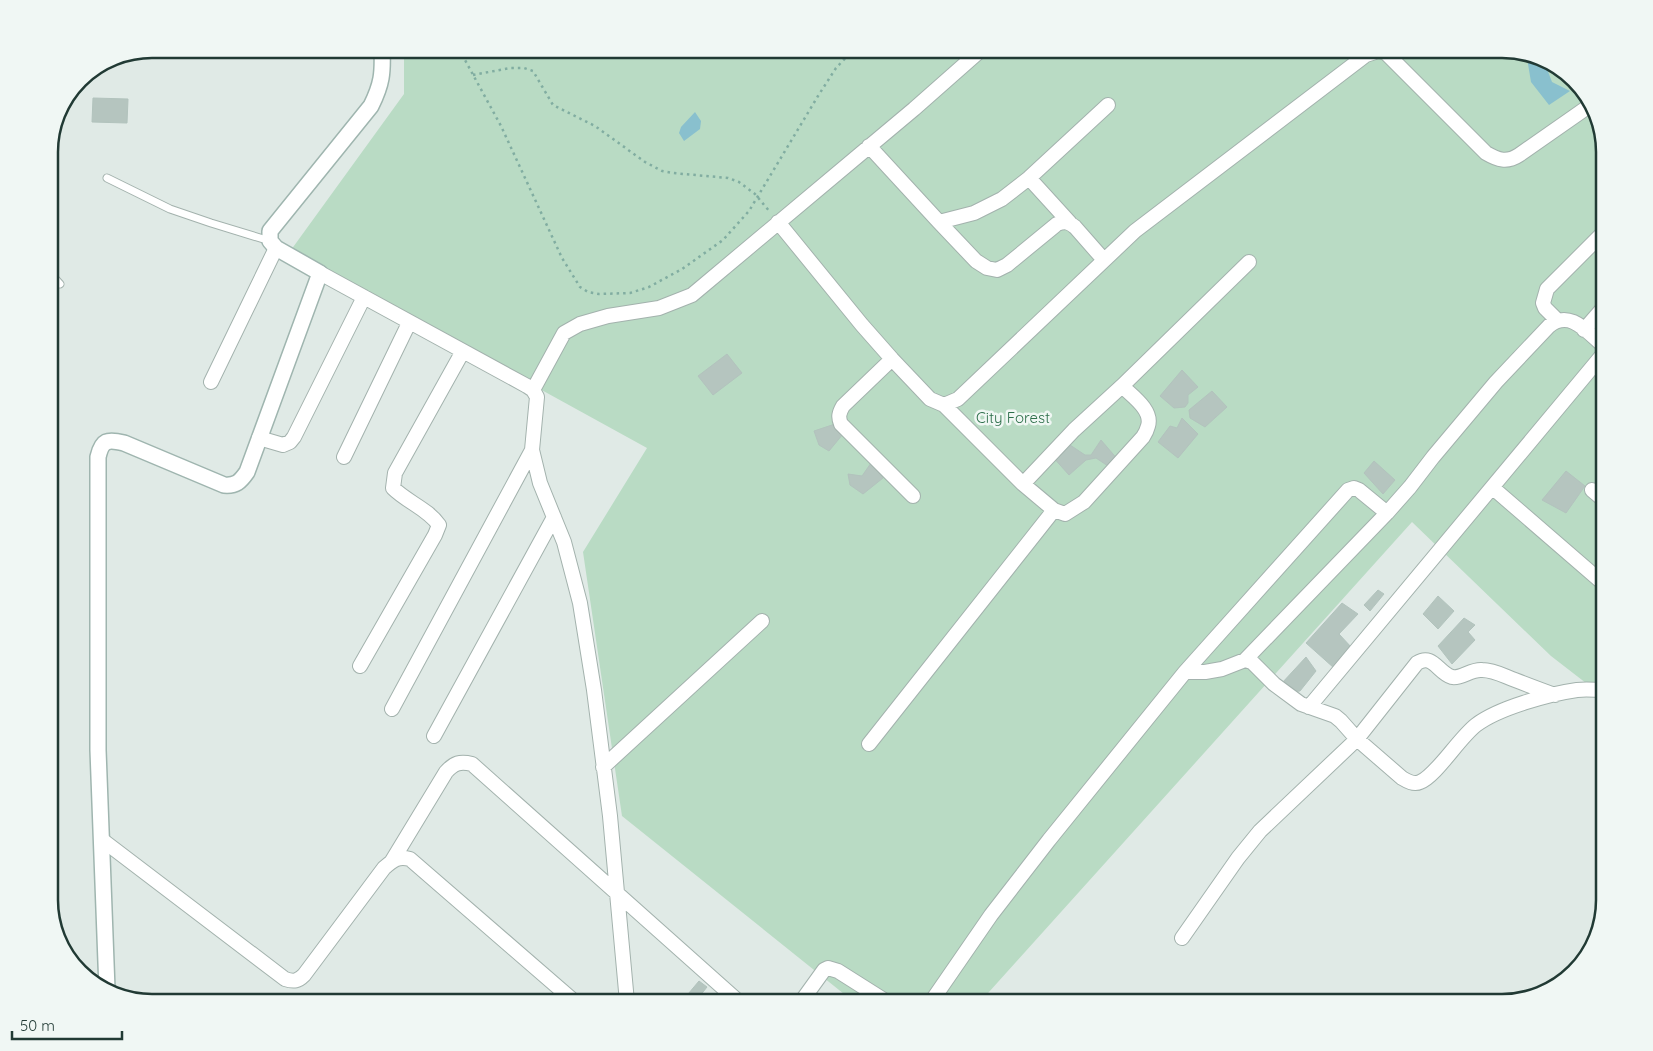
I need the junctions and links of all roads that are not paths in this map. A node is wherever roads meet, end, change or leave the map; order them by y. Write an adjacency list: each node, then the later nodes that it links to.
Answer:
1 (382, 58): 14 (street)
2 (972, 58): 7 (street)
3 (1362, 58): 15 (street)
4 (1392, 58): 6 (street)
5 (1108, 105): 9 (street)
6 (1585, 109)
7 (869, 146): 10 (street); 11 (street)
8 (107, 178): 14 (lane)
9 (1029, 178): 11 (street); 12 (street)
10 (774, 217): 25 (street); 29 (street)
11 (939, 222): 12 (street)
12 (1070, 223): 15 (street)
13 (1596, 240): 20 (street)
14 (273, 244): 17 (street); 27 (street)
15 (1104, 260): 30 (street)
16 (1250, 262): 28 (street)
17 (320, 273): 18 (street); 31 (street)
18 (364, 297): 21 (street); 31 (street)
19 (1596, 316): 22 (street)
20 (1557, 320): 22 (street); 40 (street)
21 (409, 323): 24 (street); 33 (street)
22 (1584, 330): 23 (street)
23 (1596, 340)
24 (463, 351): 29 (street); 45 (street)
25 (892, 359): 30 (street); 38 (street)
26 (1596, 363): 35 (street)
27 (210, 382)
28 (1122, 386): 34 (street); 39 (street)
29 (533, 390): 32 (street)
30 (944, 406): 34 (street)
31 (260, 438): 55 (street)
32 (532, 450): 41 (street); 50 (street)
33 (344, 457)
34 (1023, 484): 39 (street)
35 (1493, 488): 42 (street); 49 (street)
36 (1592, 490): 37 (street)
37 (1596, 493)
38 (914, 496)
39 (1054, 510): 53 (street)
40 (1387, 513): 44 (street); 46 (street)
41 (554, 517): 51 (street); 54 (street)
42 (1596, 577)
43 (762, 621): 54 (street)
44 (1245, 660): 46 (street); 49 (street)
45 (360, 666)
46 (1185, 672): 65 (street)
47 (1596, 690): 48 (street)
48 (1555, 695): 52 (street); 52 (street)
49 (1309, 707): 52 (street)
50 (392, 709)
51 (434, 736)
52 (1357, 739): 58 (street)
53 (868, 744)
54 (603, 767): 57 (street)
55 (101, 838): 56 (street); 59 (street)
56 (392, 861): 57 (street); 60 (street)
57 (617, 895): 61 (street); 62 (street)
58 (1182, 938)
59 (107, 982)
60 (566, 994)
61 (626, 994)
62 (730, 994)
63 (807, 994): 64 (street)
64 (874, 994)
65 (937, 994)

